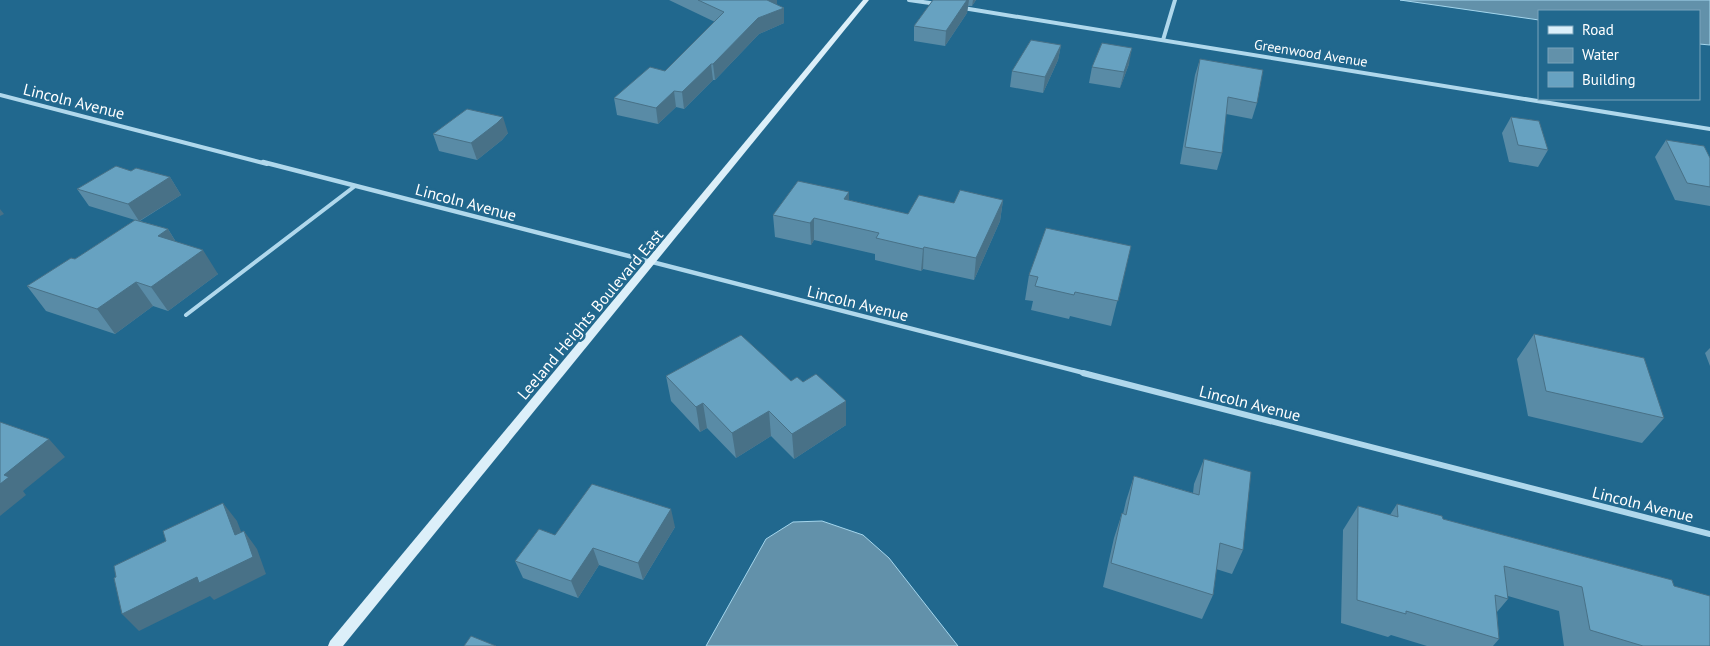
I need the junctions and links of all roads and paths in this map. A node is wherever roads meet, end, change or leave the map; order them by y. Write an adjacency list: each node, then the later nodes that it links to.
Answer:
1 (866, 0): 10 (main road, Leeland Heights Boulevard East)
2 (909, 0): 4 (street)
3 (1175, 0): 6 (street)
4 (938, 5)
5 (958, 8): 6 (street, Greenwood Avenue)
6 (1163, 40): 8 (street, Greenwood Avenue)
7 (0, 95): 9 (street, Lincoln Avenue)
8 (1710, 130)
9 (355, 186): 10 (street, Lincoln Avenue); 11 (lane)
10 (652, 263): 12 (street, Lincoln Avenue); 13 (main road, Leeland Heights Boulevard East)
11 (186, 315)
12 (1710, 534)
13 (335, 646)

